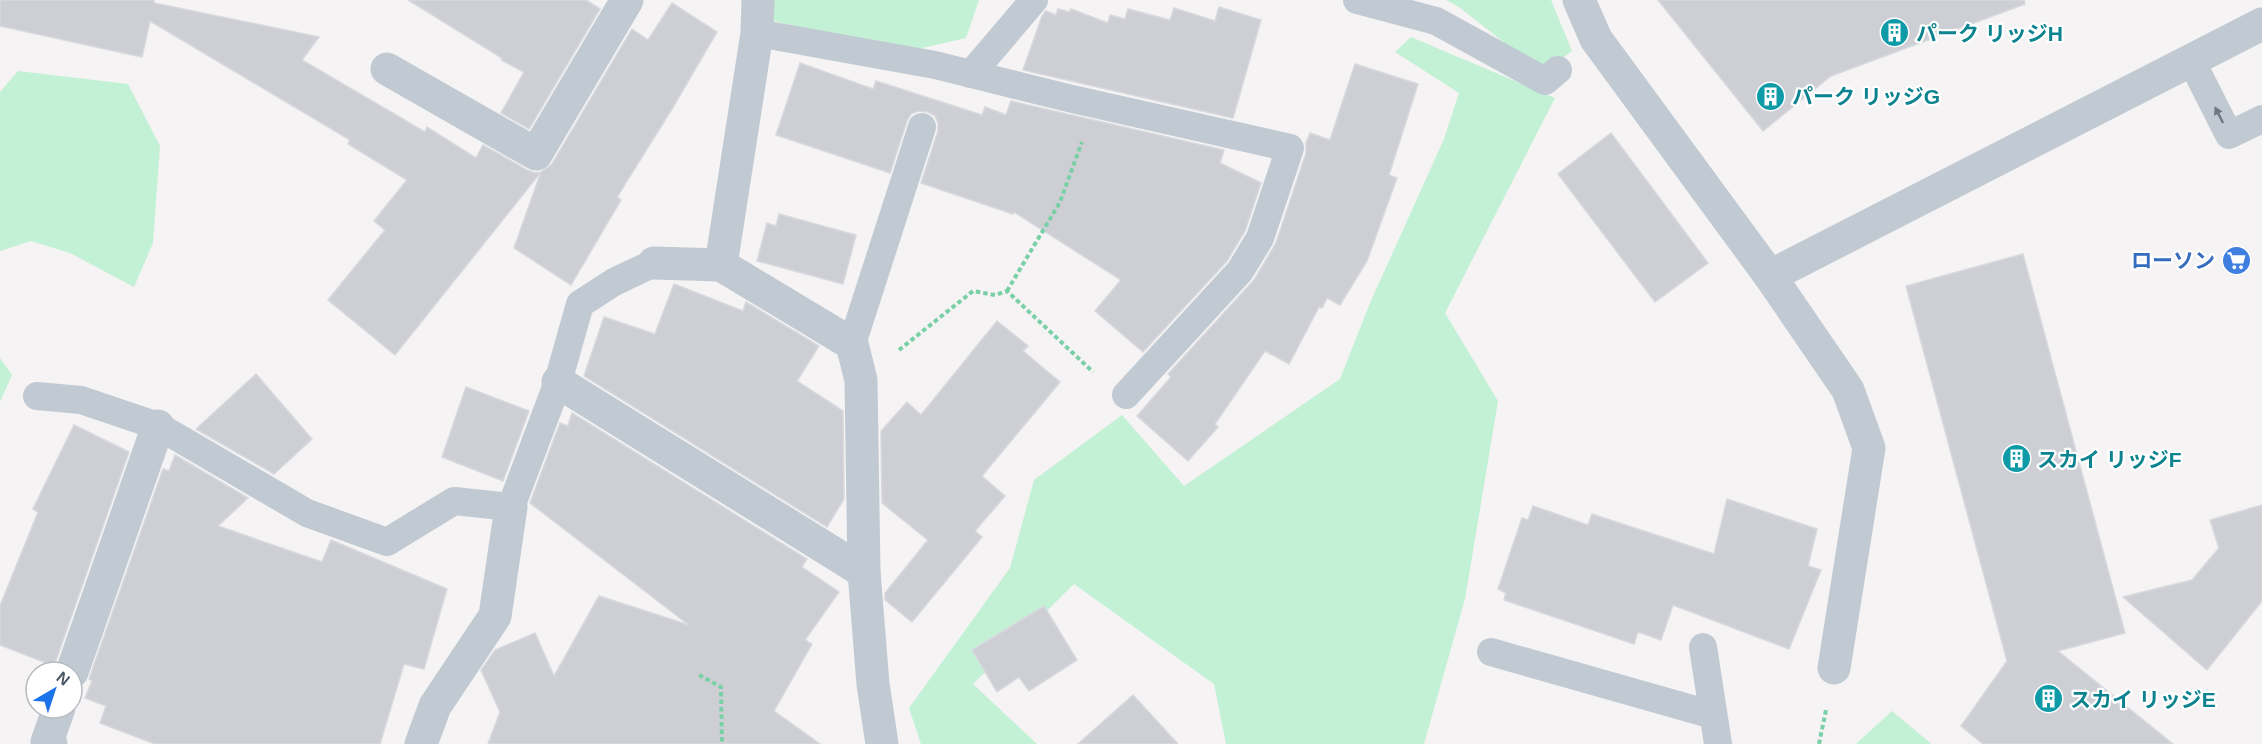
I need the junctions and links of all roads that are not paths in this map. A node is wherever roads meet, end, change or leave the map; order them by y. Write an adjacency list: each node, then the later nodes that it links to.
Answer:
1 (627, 0): 10 (street)
2 (758, 0): 7 (street)
3 (1034, 0): 11 (lane)
4 (1357, 0): 8 (lane)
5 (1579, 0): 8 (street)
6 (2262, 24): 9 (street)
7 (758, 33): 11 (lane); 15 (street)
8 (1577, 55): 16 (street)
9 (2191, 60): 12 (lane, one-way to 9); 16 (street)
10 (387, 69)
11 (971, 74): 19 (lane)
12 (2262, 119)
13 (922, 127): 17 (lane)
14 (654, 263): 15 (street); 18 (lane)
15 (721, 265): 17 (street)
16 (1770, 276): 27 (street)
17 (852, 344): 23 (street)
18 (558, 382): 22 (lane); 23 (street)
19 (1126, 395)
20 (37, 396): 21 (lane)
21 (158, 426): 22 (lane); 26 (street)
22 (511, 507): 31 (street)
23 (864, 572): 32 (street)
24 (1703, 647): 28 (lane)
25 (1491, 652): 28 (lane)
26 (76, 660)
27 (1834, 668)
28 (1713, 715): 33 (lane)
29 (55, 720): 30 (street)
30 (51, 744)
31 (421, 744)
32 (882, 744)
33 (1718, 744)

